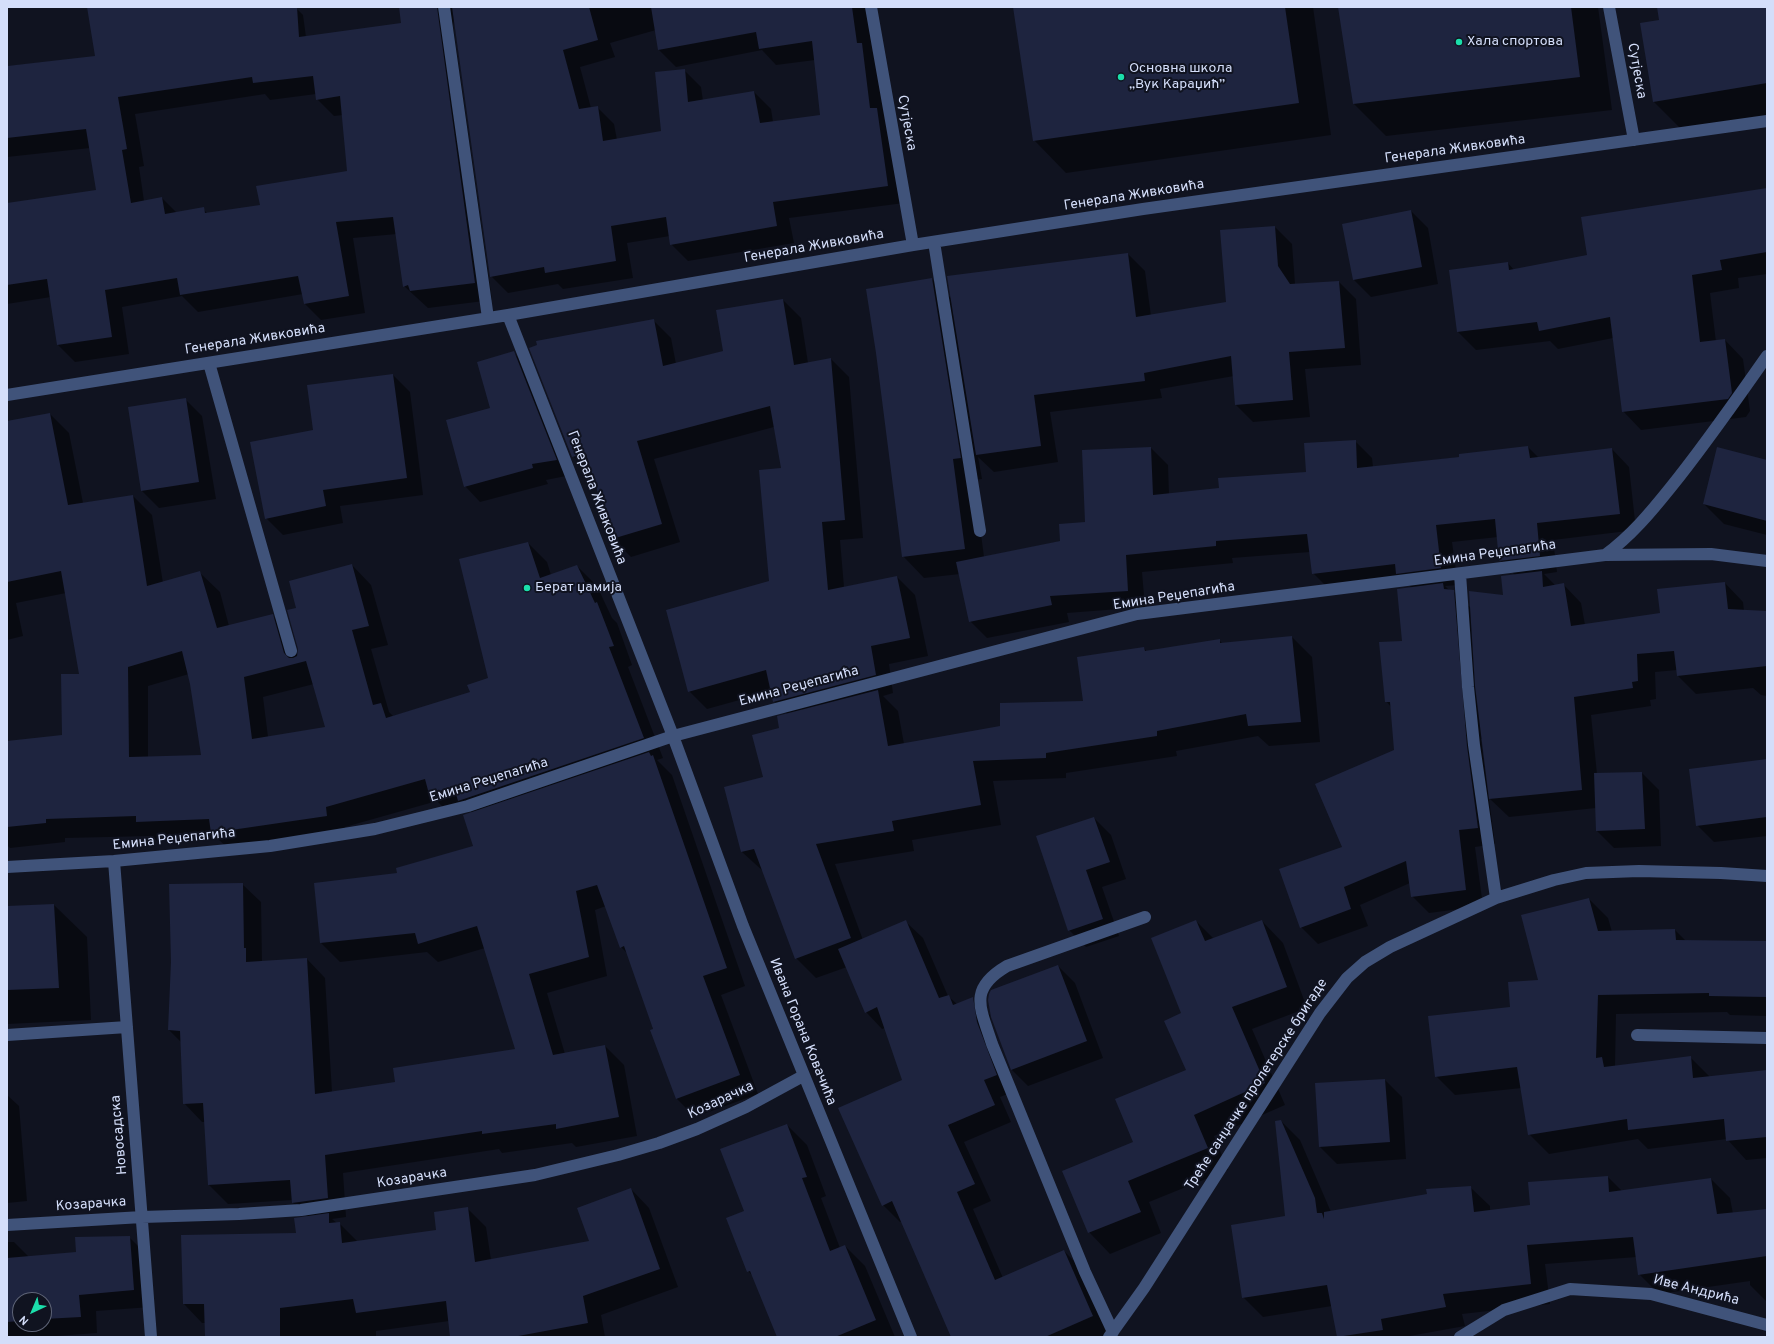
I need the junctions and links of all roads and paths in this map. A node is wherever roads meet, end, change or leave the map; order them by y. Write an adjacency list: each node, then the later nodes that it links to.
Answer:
1 (444, 7): 9 (street)
2 (871, 7): 7 (street, Сутјеска)
3 (1609, 7): 5 (street, Сутјеска)
4 (1767, 121): 5 (street, Генерала Живковића)
5 (1634, 140): 6 (street, Генерала Живковића)
6 (934, 242): 7 (street, Генерала Живковића); 13 (street)
7 (912, 245): 8 (street, Генерала Живковића)
8 (508, 315): 9 (street, Генерала Живковића); 18 (street, Генерала Живковића)
9 (488, 318): 11 (street, Генерала Живковића)
10 (1767, 356): 14 (street, Емина Реџепагића)
11 (209, 363): 12 (street, Генерала Живковића); 17 (street)
12 (7, 395)
13 (980, 532)
14 (1605, 555): 15 (street, Емина Реџепагића); 16 (street, Емина Реџепагића)
15 (1767, 561)
16 (1460, 574): 18 (street, Емина Реџепагића); 22 (street)
17 (291, 651)
18 (673, 736): 19 (street, Емина Реџепагића); 28 (street, Ивана Горана Ковачића)
19 (114, 861): 20 (street, Емина Реџепагића); 24 (street, Новосадска)
20 (7, 867)
21 (1767, 876): 22 (street, Треће санџачке пролетерске бригаде)
22 (1496, 898): 32 (street, Треће санџачке пролетерске бригаде)
23 (1145, 917): 32 (street, Треће санџачке пролетерске бригаде)
24 (127, 1027): 25 (street); 29 (street, Новосадска)
25 (7, 1035)
26 (1637, 1035): 27 (street)
27 (1767, 1038)
28 (803, 1076): 29 (street, Козарачка); 34 (street, Ивана Горана Ковачића)
29 (142, 1216): 30 (street, Козарачка); 33 (street, Новосадска)
30 (7, 1225)
31 (1767, 1324): 35 (street, Иве Андрића)
32 (1111, 1334)
33 (151, 1337)
34 (911, 1337)
35 (1460, 1337)

